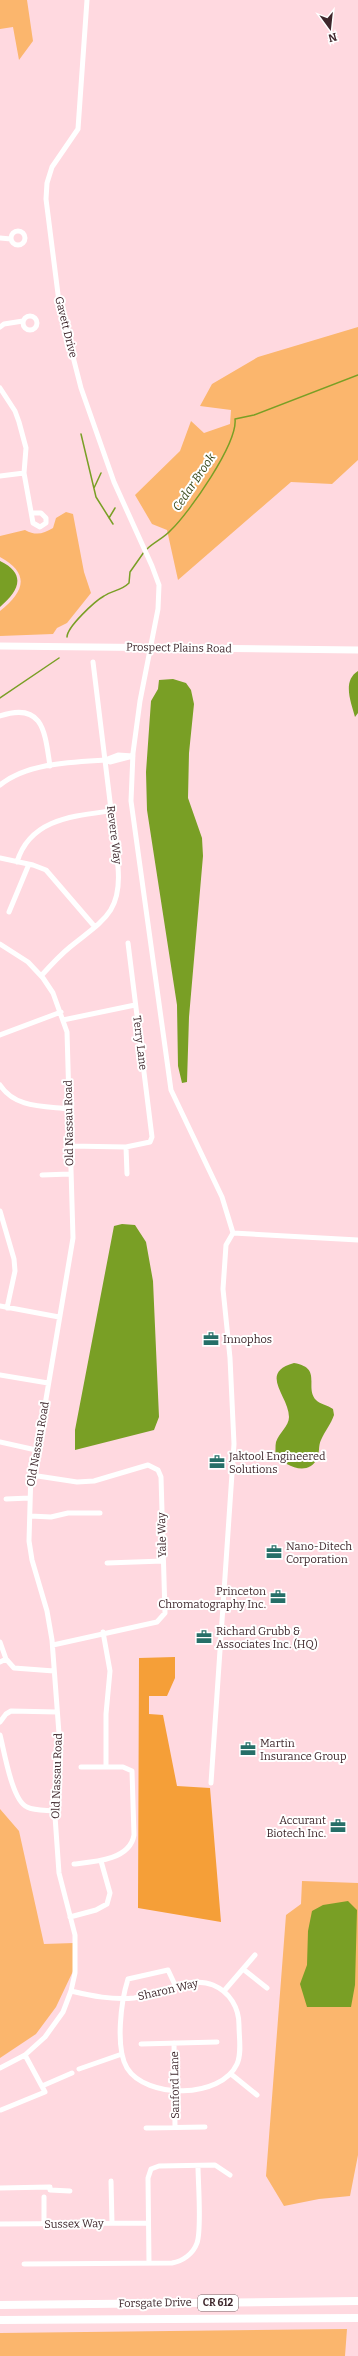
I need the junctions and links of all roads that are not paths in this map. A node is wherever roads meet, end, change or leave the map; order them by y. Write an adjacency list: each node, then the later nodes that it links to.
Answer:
1 (87, 0): 11 (street, Gavett Drive)
2 (0, 238): 3 (street)
3 (11, 240)
4 (23, 321): 5 (street)
5 (0, 327)
6 (0, 388): 7 (street)
7 (24, 473): 8 (street); 9 (street)
8 (0, 476)
9 (32, 513)
10 (0, 646): 11 (street, Prospect Plains Road)
11 (151, 648): 12 (street, Prospect Plains Road); 15 (street, Gavett Drive)
12 (358, 650)
13 (93, 662): 16 (street, Revere Way)
14 (0, 716): 17 (street)
15 (133, 756): 16 (street); 40 (street, Gavett Drive)
16 (105, 760): 17 (street); 19 (street, Revere Way)
17 (50, 766): 18 (street)
18 (0, 785)
19 (110, 811): 21 (street); 24 (street, Revere Way)
20 (0, 858): 21 (street)
21 (17, 862): 22 (street)
22 (29, 864): 23 (street); 24 (street)
23 (9, 912)
24 (95, 927): 27 (street, Revere Way)
25 (128, 943): 28 (street, Terry Lane)
26 (0, 944): 27 (street, Old Nassau Road)
27 (41, 976): 29 (street, Old Nassau Road)
28 (135, 1005): 30 (street); 35 (street, Terry Lane)
29 (61, 1012): 30 (street, Old Nassau Road); 31 (street)
30 (63, 1020): 33 (street, Old Nassau Road)
31 (0, 1035)
32 (0, 1086): 33 (street)
33 (69, 1109): 34 (street, Old Nassau Road)
34 (70, 1146): 35 (street); 36 (street, Old Nassau Road)
35 (126, 1147): 37 (street)
36 (70, 1174): 38 (street); 44 (street, Old Nassau Road)
37 (127, 1174)
38 (42, 1175)
39 (0, 1211): 43 (street)
40 (233, 1233): 41 (street); 67 (street)
41 (358, 1240)
42 (0, 1306): 43 (street)
43 (7, 1308): 44 (street)
44 (59, 1317): 46 (street, Old Nassau Road)
45 (0, 1374): 46 (street)
46 (48, 1383): 48 (street, Old Nassau Road)
47 (0, 1442): 48 (street)
48 (36, 1450): 49 (street, Old Nassau Road)
49 (31, 1475): 50 (street, Old Nassau Road); 54 (street, Yale Way)
50 (30, 1498): 51 (street); 53 (street, Old Nassau Road)
51 (6, 1499)
52 (100, 1513): 53 (street)
53 (30, 1516): 58 (street, Old Nassau Road)
54 (163, 1561): 55 (street); 56 (street, Yale Way)
55 (106, 1563)
56 (104, 1632): 58 (street, Yale Way); 66 (street)
57 (0, 1642): 59 (street)
58 (53, 1645): 61 (street, Old Nassau Road)
59 (6, 1659): 60 (street); 61 (street)
60 (0, 1662)
61 (54, 1671): 62 (street, Old Nassau Road)
62 (57, 1712): 63 (street); 68 (street, Old Nassau Road)
63 (0, 1722)
64 (0, 1735): 68 (street)
65 (81, 1767): 66 (street)
66 (106, 1767): 69 (street)
67 (211, 1783)
68 (55, 1811): 71 (street, Old Nassau Road)
69 (101, 1861): 70 (street); 71 (street)
70 (74, 1864)
71 (70, 1917): 76 (street, Old Nassau Road)
72 (255, 1955): 73 (street)
73 (243, 1969): 75 (street); 77 (street)
74 (176, 1987): 77 (street, Sharon Way); 78 (street, Sharon Way); 78 (street)
75 (266, 1988)
76 (71, 1991): 78 (street, Sharon Way); 83 (street)
77 (224, 1991): 87 (street)
78 (122, 1998): 82 (street, Sharon Way)
79 (217, 2042): 80 (street)
80 (174, 2043): 81 (street); 89 (street, Sanford Lane)
81 (141, 2044)
82 (122, 2054): 85 (street); 89 (street, Sharon Way)
83 (25, 2055): 84 (street); 88 (street)
84 (0, 2068)
85 (79, 2069)
86 (72, 2073): 88 (street)
87 (231, 2074): 89 (street, Sharon Way); 90 (street)
88 (42, 2086): 91 (street)
89 (175, 2090): 92 (street, Sanford Lane)
90 (257, 2095)
91 (1, 2110)
92 (175, 2127): 93 (street); 94 (street)
93 (205, 2127)
94 (146, 2128)
95 (198, 2166): 96 (street); 102 (street); 105 (street)
96 (230, 2175)
97 (111, 2181): 101 (street)
98 (0, 2188): 99 (street)
99 (70, 2191)
100 (44, 2197): 104 (street)
101 (112, 2223): 102 (street, Sussex Way); 104 (street, Sussex Way)
102 (148, 2223): 105 (street)
103 (0, 2224): 104 (street, Sussex Way)
104 (44, 2224)
105 (149, 2263): 106 (street)
106 (24, 2264)
107 (357, 2301): 108 (main road, Forsgate Drive / CR 612)
108 (0, 2305)
109 (356, 2318): 110 (main road, Forsgate Drive / CR 612)
110 (0, 2320)

